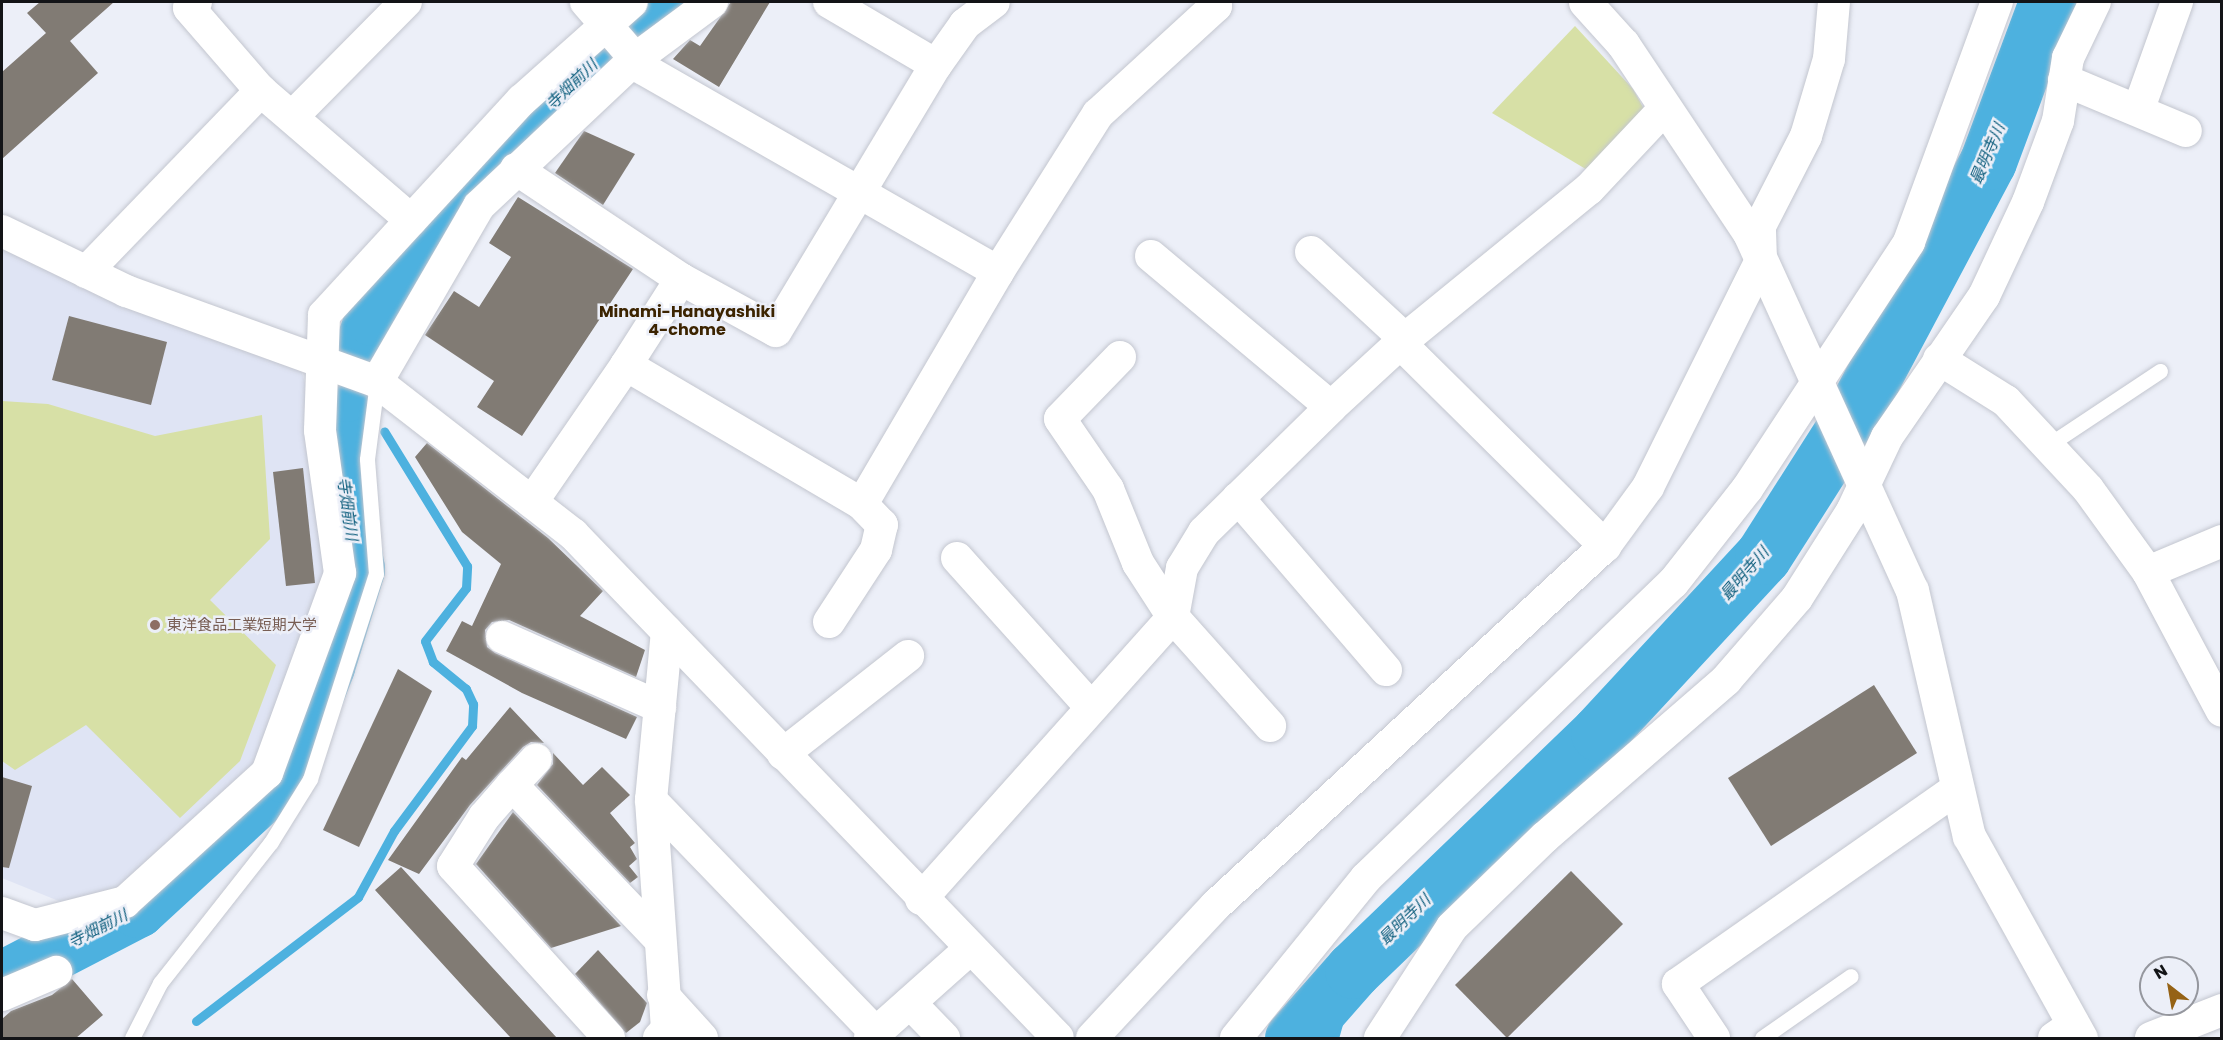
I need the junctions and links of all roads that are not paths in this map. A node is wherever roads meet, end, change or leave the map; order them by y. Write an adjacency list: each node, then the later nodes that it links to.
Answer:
1 (196, 2): 17 (street)
2 (406, 2): 20 (street)
3 (632, 2): 13 (street)
4 (712, 2): 14 (street)
5 (829, 2): 15 (street)
6 (994, 2): 15 (street)
7 (1212, 2): 30 (street)
8 (1585, 2): 18 (street)
9 (1834, 2): 28 (street)
10 (1997, 2): 38 (street)
11 (2094, 2): 16 (street)
12 (2177, 2): 19 (street)
13 (599, 16): 14 (street); 24 (street)
14 (635, 58): 22 (street); 23 (street)
15 (936, 65): 23 (street)
16 (2064, 80): 19 (street); 34 (street)
17 (261, 91): 20 (street); 29 (street)
18 (1665, 108): 28 (street); 32 (street)
19 (2139, 108): 21 (street)
20 (292, 117): 24 (street)
21 (2186, 131)
22 (516, 169): 31 (street); 37 (street)
23 (859, 193): 30 (street); 31 (street)
24 (411, 220): 37 (street)
25 (2, 231): 29 (street)
26 (1311, 252): 32 (street)
27 (1151, 256): 39 (street)
28 (1761, 260): 38 (street); 46 (street)
29 (86, 272): 37 (street)
30 (998, 273): 44 (street)
31 (681, 279): 35 (street)
32 (1403, 341): 39 (street); 46 (street)
33 (1120, 357): 49 (street)
34 (1939, 359): 40 (street); 41 (street)
35 (626, 365): 43 (street); 44 (street)
36 (2160, 371): 40 (lane)
37 (351, 373): 43 (street); 65 (street); 76 (lane)
38 (1822, 390): 41 (street); 83 (street)
39 (1331, 407): 42 (street)
40 (2050, 444): 48 (street)
41 (1863, 477): 62 (street); 84 (street)
42 (1238, 498): 49 (street); 54 (street)
43 (532, 502): 51 (street)
44 (862, 504): 50 (street)
45 (2222, 541): 48 (street)
46 (1605, 546): 82 (street)
47 (957, 558): 55 (street)
48 (2148, 572): 57 (street)
49 (1173, 617): 55 (street); 58 (street)
50 (829, 622)
51 (667, 633): 56 (street); 59 (street)
52 (502, 637): 56 (street)
53 (908, 656): 59 (street)
54 (1386, 670)
55 (1090, 706): 64 (street)
56 (660, 707): 63 (street)
57 (2222, 711)
58 (1270, 726)
59 (783, 754): 64 (street)
60 (536, 759): 61 (street)
61 (512, 785): 66 (street); 77 (street)
62 (1955, 790): 74 (street); 85 (street)
63 (651, 800): 66 (street); 75 (street)
64 (921, 898): 67 (street)
65 (2, 913)
66 (657, 938): 71 (street)
67 (970, 949): 72 (street); 81 (street)
68 (56, 972): 70 (street)
69 (1851, 976): 86 (lane)
70 (2, 995)
71 (663, 995): 78 (street); 79 (street)
72 (910, 1003): 75 (street); 80 (street)
73 (2222, 1010): 87 (street)
74 (2069, 1034)
75 (873, 1035)
76 (132, 1038)
77 (609, 1038)
78 (659, 1038)
79 (702, 1038)
80 (945, 1038)
81 (1058, 1038)
82 (1092, 1038)
83 (1236, 1038)
84 (1380, 1038)
85 (1714, 1038)
86 (1762, 1038)
87 (2151, 1038)

